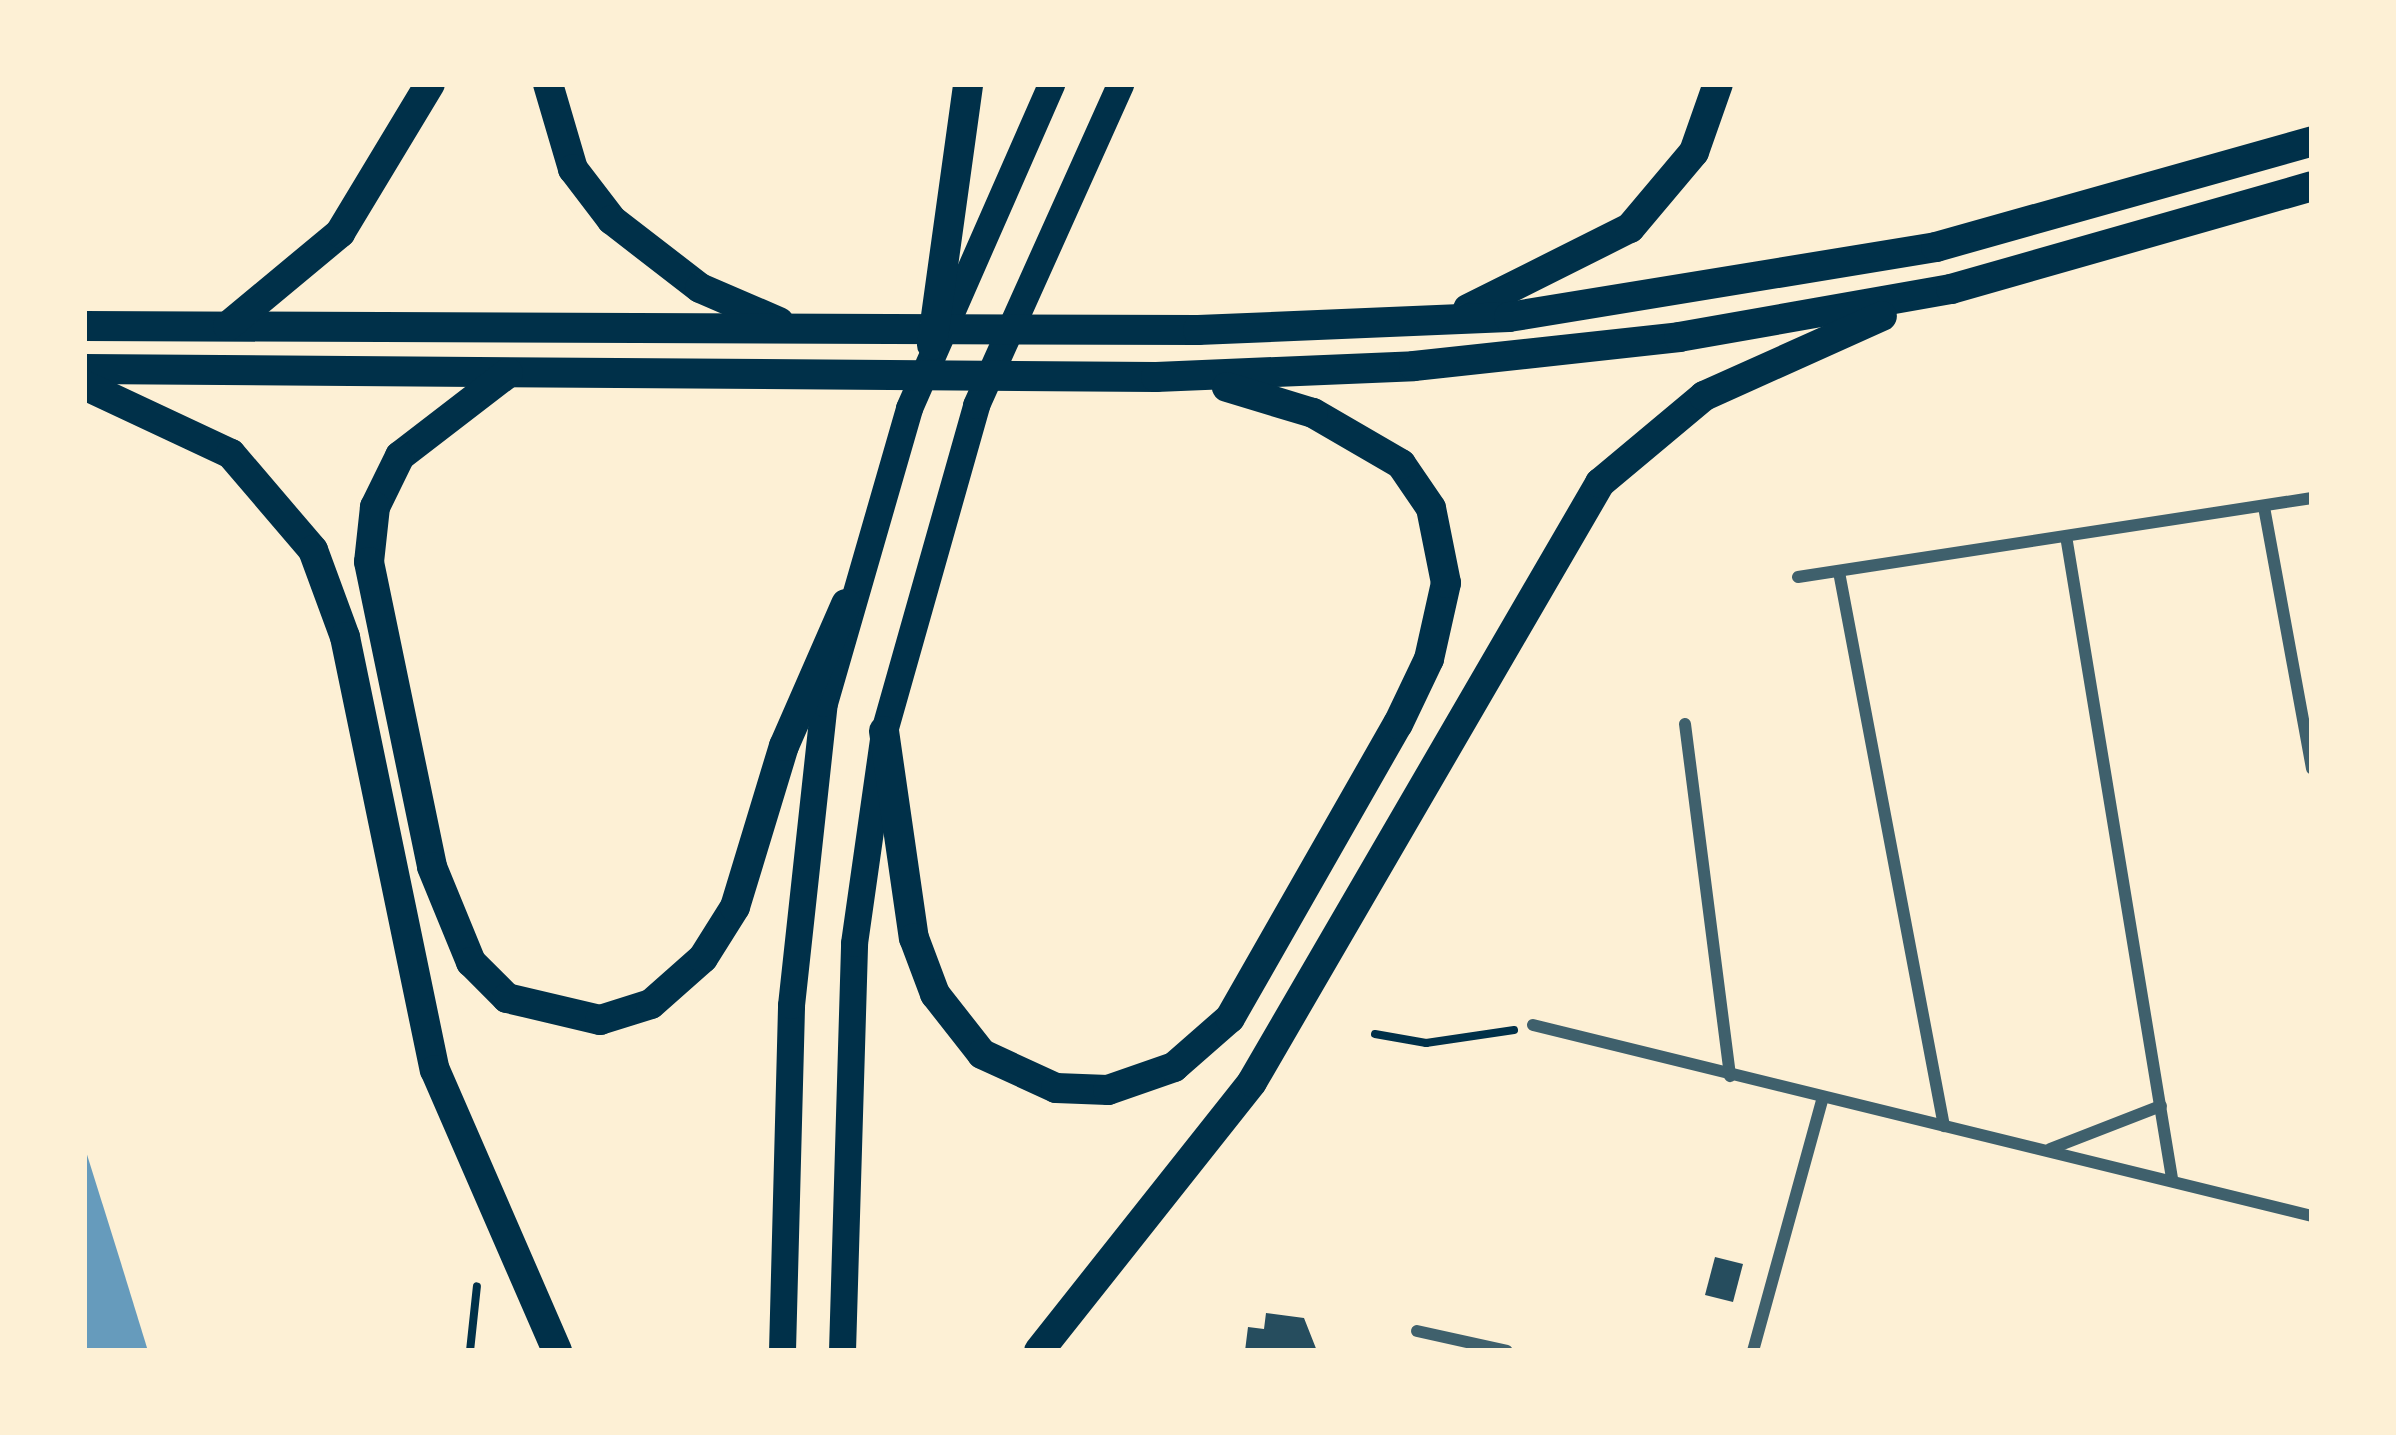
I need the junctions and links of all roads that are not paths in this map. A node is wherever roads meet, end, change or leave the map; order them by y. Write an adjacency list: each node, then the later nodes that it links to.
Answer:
1 (430, 84): 12 (highway)
2 (548, 84): 13 (highway)
3 (968, 84): 14 (highway)
4 (1051, 84): 14 (main road)
5 (1120, 84): 26 (main road)
6 (1718, 84): 10 (highway)
7 (2312, 140): 10 (highway)
8 (2312, 186): 9 (highway)
9 (1952, 289): 17 (highway); 40 (highway)
10 (1429, 322): 13 (highway)
11 (84, 326): 12 (highway)
12 (228, 326): 13 (highway)
13 (802, 329)
14 (932, 348): 24 (main road)
15 (84, 369): 16 (highway)
16 (509, 372): 17 (highway); 24 (highway)
17 (1156, 377): 26 (highway)
18 (84, 385): 37 (highway)
19 (2312, 498): 20 (street)
20 (2264, 506): 21 (street); 27 (street)
21 (2067, 542): 22 (street); 31 (street)
22 (1839, 572): 23 (street); 32 (street)
23 (1798, 577)
24 (846, 604): 38 (main road)
25 (1685, 724): 29 (street)
26 (884, 731): 39 (main road)
27 (2312, 769)
28 (1533, 1025): 29 (street)
29 (1730, 1076): 30 (street)
30 (1822, 1100): 32 (street); 42 (street)
31 (2161, 1106): 33 (street); 34 (street)
32 (1944, 1126): 33 (street)
33 (2049, 1150): 34 (street)
34 (2172, 1178): 35 (street)
35 (2312, 1216)
36 (1417, 1331): 41 (street)
37 (557, 1351)
38 (782, 1351)
39 (842, 1351)
40 (1039, 1351)
41 (1507, 1351)
42 (1753, 1351)

